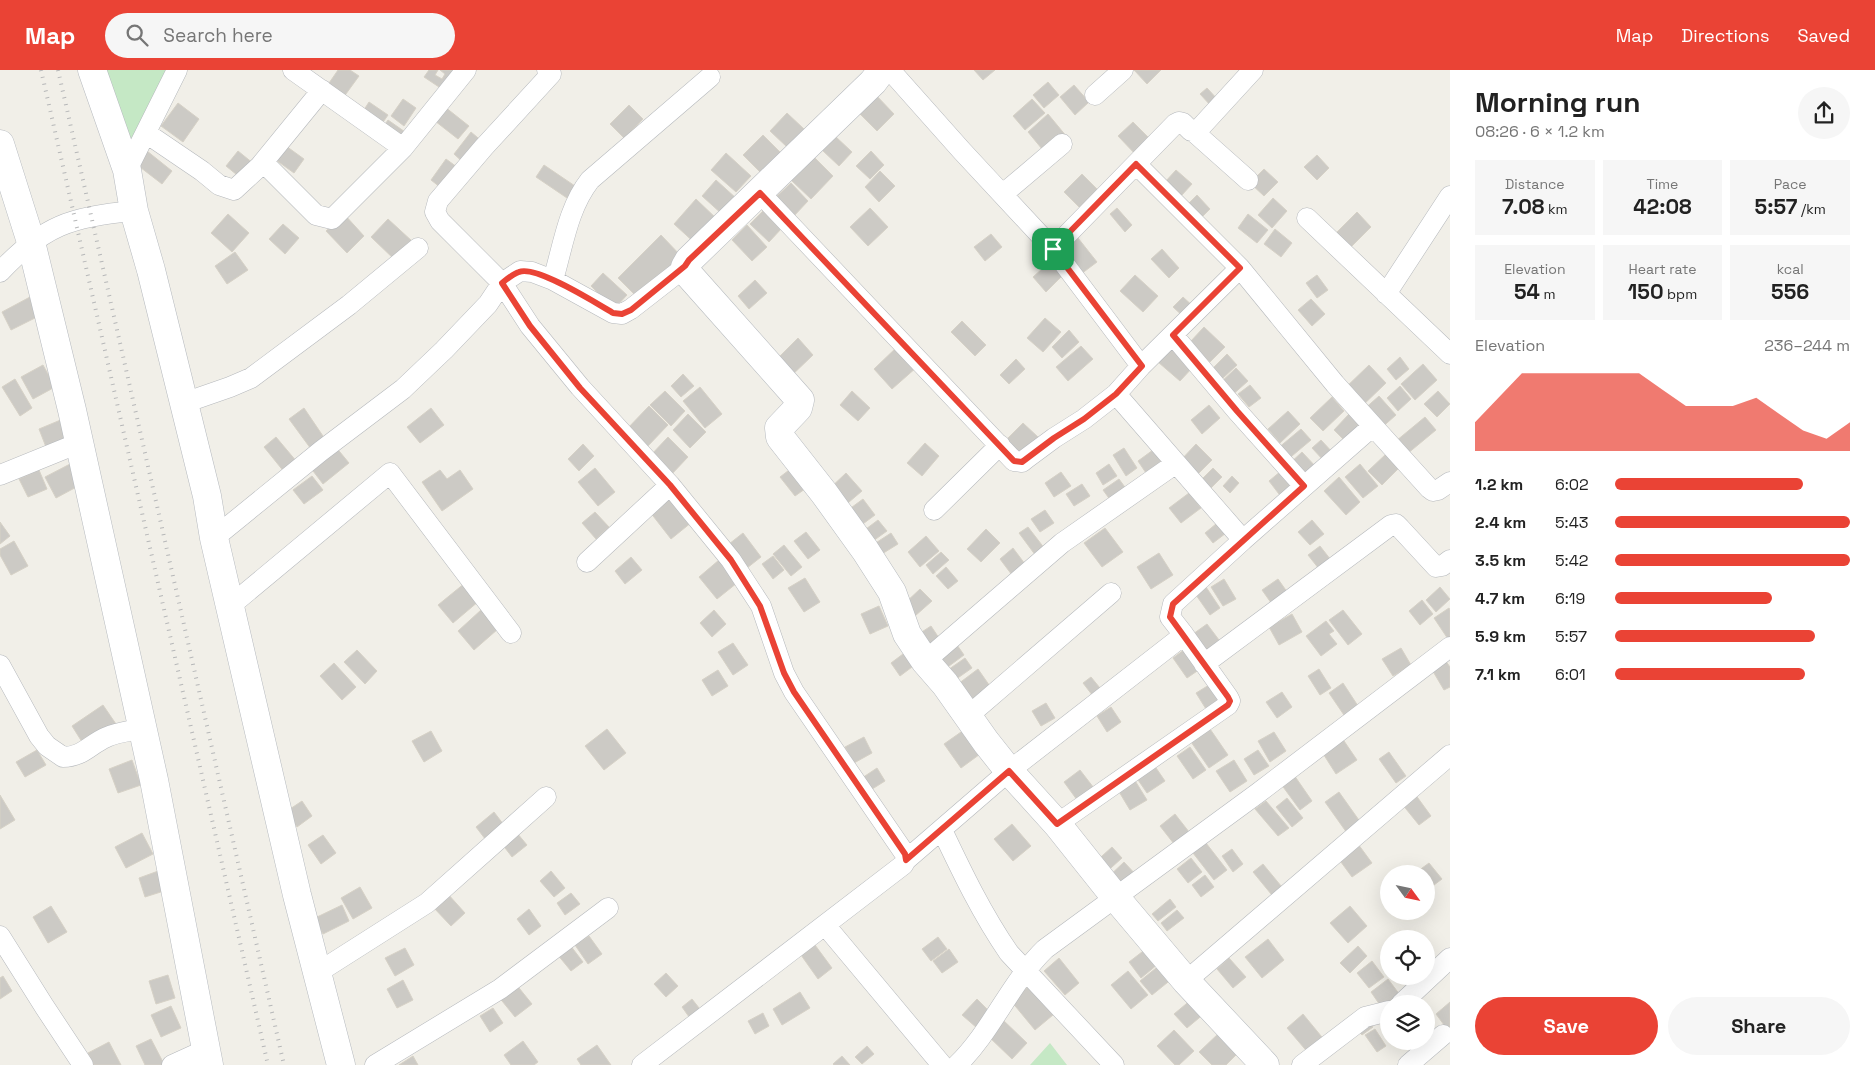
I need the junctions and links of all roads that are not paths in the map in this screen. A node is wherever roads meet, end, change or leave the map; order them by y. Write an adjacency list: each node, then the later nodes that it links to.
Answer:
1 (92, 70): 20 (street)
2 (177, 70): 14 (street)
3 (293, 70): 11 (street)
4 (466, 70): 17 (street)
5 (548, 70): 34 (street)
6 (882, 70): 22 (street)
7 (890, 70): 23 (street)
8 (1123, 70): 12 (street)
9 (1253, 70): 13 (street)
10 (710, 77): 33 (street)
11 (322, 90): 17 (street); 19 (street)
12 (1095, 96)
13 (1194, 132): 18 (street); 21 (street)
14 (146, 133): 19 (street); 20 (street)
15 (0, 144): 27 (street)
16 (1062, 144): 23 (street)
17 (404, 148): 19 (street)
18 (1136, 164): 29 (street); 31 (street)
19 (260, 166)
20 (127, 170): 25 (street)
21 (1248, 180)
22 (760, 193): 30 (street); 43 (street)
23 (1003, 194): 29 (street)
24 (1450, 196): 35 (street)
25 (134, 211): 27 (street); 40 (street)
26 (1307, 218): 35 (street)
27 (31, 242): 32 (street); 42 (street)
28 (418, 248): 40 (street)
29 (1053, 249): 38 (street)
30 (685, 266): 33 (street); 59 (street)
31 (1240, 268): 36 (street); 41 (street)
32 (0, 272)
33 (553, 280): 34 (street)
34 (502, 283): 47 (street); 50 (street)
35 (1386, 294): 37 (street)
36 (1173, 335): 38 (street); 48 (street)
37 (1450, 354)
38 (1142, 366): 39 (street)
39 (1116, 394): 43 (street); 44 (street)
40 (184, 403): 50 (street)
41 (1373, 426): 46 (street); 48 (street)
42 (79, 443): 45 (street); 63 (street)
43 (1000, 445): 49 (street)
44 (1175, 464): 51 (street); 59 (street)
45 (0, 475)
46 (1450, 482)
47 (670, 485): 53 (street); 69 (street)
48 (1304, 486): 51 (street)
49 (934, 510)
50 (214, 538): 55 (street)
51 (1244, 540): 57 (street)
52 (1450, 560): 60 (street)
53 (587, 562)
54 (1111, 593): 62 (street)
55 (230, 606): 56 (street); 76 (street)
56 (511, 633)
57 (1184, 635): 60 (street); 65 (street)
58 (1450, 647): 70 (street)
59 (925, 661): 62 (street)
60 (1204, 664): 67 (street)
61 (0, 665): 63 (street)
62 (968, 716): 65 (street)
63 (142, 728): 81 (street)
64 (1450, 755): 77 (street)
65 (1009, 771): 67 (street); 68 (street)
66 (546, 797): 76 (street)
67 (1057, 824): 70 (street)
68 (942, 830): 69 (street); 75 (street)
69 (906, 860): 72 (street)
70 (1116, 898): 75 (street); 77 (street)
71 (608, 908): 86 (street)
72 (825, 925): 87 (street); 88 (street)
73 (0, 936): 83 (street)
74 (1450, 958): 78 (street)
75 (1025, 971): 89 (street); 90 (street)
76 (317, 973): 85 (street)
77 (1186, 981): 82 (street)
78 (1411, 995)
79 (1380, 1013): 91 (street)
80 (1443, 1035): 92 (street)
81 (207, 1057): 84 (street)
82 (1255, 1061)
83 (84, 1065)
84 (172, 1065)
85 (341, 1065)
86 (375, 1065)
87 (642, 1065)
88 (942, 1065)
89 (957, 1065)
90 (1114, 1065)
91 (1302, 1065)
92 (1408, 1065)

